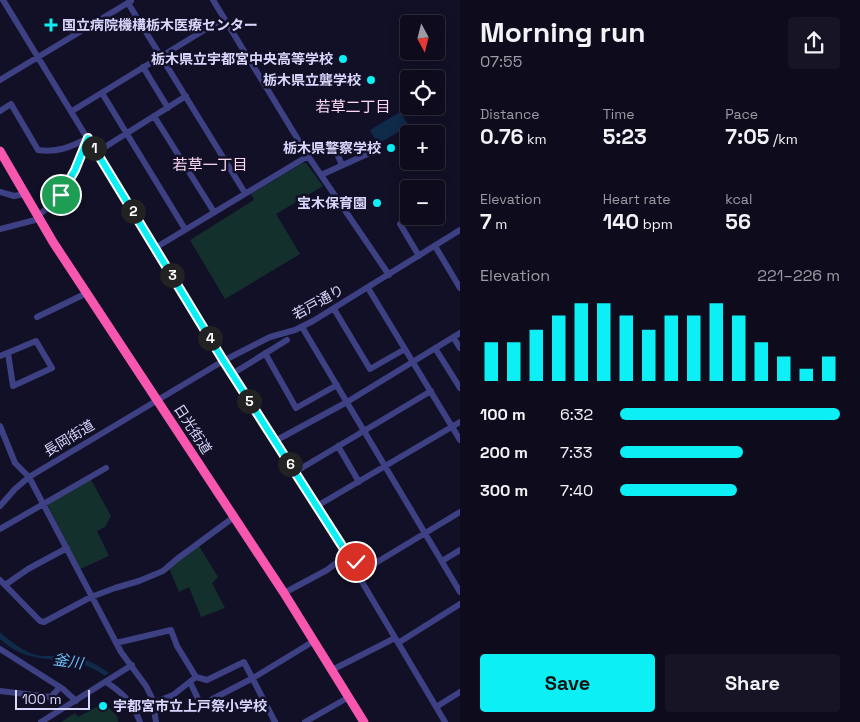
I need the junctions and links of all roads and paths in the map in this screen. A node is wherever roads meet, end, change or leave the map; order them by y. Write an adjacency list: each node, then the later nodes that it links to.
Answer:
1 (3, 0): 6 (street)
2 (213, 0): 4 (street)
3 (130, 1): 5 (street); 6 (street)
4 (224, 18): 5 (street); 21 (street)
5 (162, 56): 7 (street); 10 (street)
6 (38, 57): 8 (street); 13 (street)
7 (143, 67): 9 (street); 11 (street)
8 (0, 80)
9 (102, 93): 13 (street); 15 (street)
10 (186, 96): 11 (street); 25 (street)
11 (168, 108): 14 (street)
12 (0, 111): 16 (street)
13 (72, 111): 16 (street)
14 (154, 116): 15 (street); 27 (street)
15 (126, 134): 20 (street); 31 (street)
16 (88, 138): 20 (street); 28 (street)
17 (334, 147): 22 (street)
18 (0, 151): 26 (highway, 日光街道)
19 (374, 151): 22 (street)
20 (97, 152): 34 (street)
21 (308, 156): 23 (street); 25 (street)
22 (342, 165): 23 (street)
23 (321, 175): 36 (street)
24 (0, 192): 26 (street)
25 (245, 193): 27 (street)
26 (25, 194): 28 (highway, 日光街道)
27 (214, 212): 31 (street)
28 (38, 218): 30 (street); 39 (highway, 日光街道)
29 (401, 225): 35 (street)
30 (0, 229)
31 (185, 229): 34 (street)
32 (460, 230): 33 (street, 若戸通り)
33 (435, 246): 35 (street, 若戸通り); 38 (street)
34 (155, 248): 54 (street)
35 (419, 256): 36 (street, 若戸通り)
36 (388, 275): 37 (street, 若戸通り)
37 (368, 288): 40 (street, 若戸通り); 50 (street)
38 (460, 288)
39 (87, 293): 41 (street); 60 (highway, 日光街道)
40 (334, 309): 42 (street, 若戸通り); 50 (street)
41 (37, 317)
42 (302, 327): 44 (street, 若戸通り); 57 (street)
43 (460, 333): 45 (street)
44 (270, 337): 47 (street); 54 (street, 若戸通り)
45 (454, 337): 48 (street); 49 (street)
46 (287, 340): 47 (street)
47 (276, 347): 52 (street)
48 (435, 348): 55 (street); 58 (street)
49 (460, 348)
50 (405, 349): 55 (street)
51 (8, 353): 51 (street); 53 (street)
52 (266, 353): 56 (street); 57 (street)
53 (0, 356)
54 (223, 360): 56 (street); 60 (street, 若戸通り)
55 (413, 362): 59 (street); 61 (street)
56 (232, 374): 67 (street)
57 (337, 385): 61 (street)
58 (460, 388)
59 (431, 392): 64 (street); 65 (street)
60 (157, 399): 73 (street, 長岡街道); 79 (highway, 日光街道)
61 (347, 402): 65 (street); 67 (street)
62 (460, 422): 64 (street)
63 (0, 426): 68 (street)
64 (452, 427): 66 (street); 70 (street)
65 (364, 431): 69 (street); 70 (street)
66 (460, 440)
67 (275, 441): 72 (street)
68 (3, 442): 73 (street)
69 (338, 446): 72 (street); 74 (street)
70 (385, 467): 74 (street); 81 (street)
71 (106, 468): 75 (street)
72 (295, 472): 77 (street)
73 (30, 477): 75 (street); 76 (street, 長岡街道)
74 (359, 482): 77 (street)
75 (43, 503): 80 (street); 82 (street)
76 (0, 506)
77 (317, 506): 84 (street)
78 (460, 512): 81 (street)
79 (234, 517): 89 (highway, 日光街道); 90 (street)
80 (0, 529)
81 (425, 534): 85 (street); 86 (street)
82 (67, 548): 87 (street); 90 (street)
83 (460, 550): 85 (street)
84 (348, 554): 86 (street); 89 (street)
85 (442, 561): 88 (street)
86 (359, 572): 92 (street)
87 (2, 583): 90 (street)
88 (460, 592)
89 (284, 593): 93 (highway, 日光街道)
90 (91, 597): 94 (street)
91 (460, 604): 92 (street)
92 (396, 640): 97 (street); 108 (street)
93 (314, 641): 97 (highway, 日光街道); 99 (street)
94 (116, 643): 96 (street); 98 (street)
95 (0, 649): 102 (street)
96 (132, 665): 100 (street); 107 (street)
97 (332, 670): 105 (highway, 日光街道)
98 (196, 677): 99 (street); 101 (street)
99 (253, 678): 101 (street); 112 (street)
100 (106, 682): 106 (street); 110 (street)
101 (190, 682): 107 (street)
102 (60, 687): 103 (street); 106 (street)
103 (0, 691)
104 (460, 692): 108 (street)
105 (349, 697): 113 (street); 114 (highway, 日光街道)
106 (76, 701): 109 (street)
107 (153, 703): 111 (street)
108 (436, 707): 115 (street)
109 (41, 722)
110 (140, 722)
111 (156, 722)
112 (275, 722)
113 (305, 722)
114 (364, 722)
115 (445, 722)

